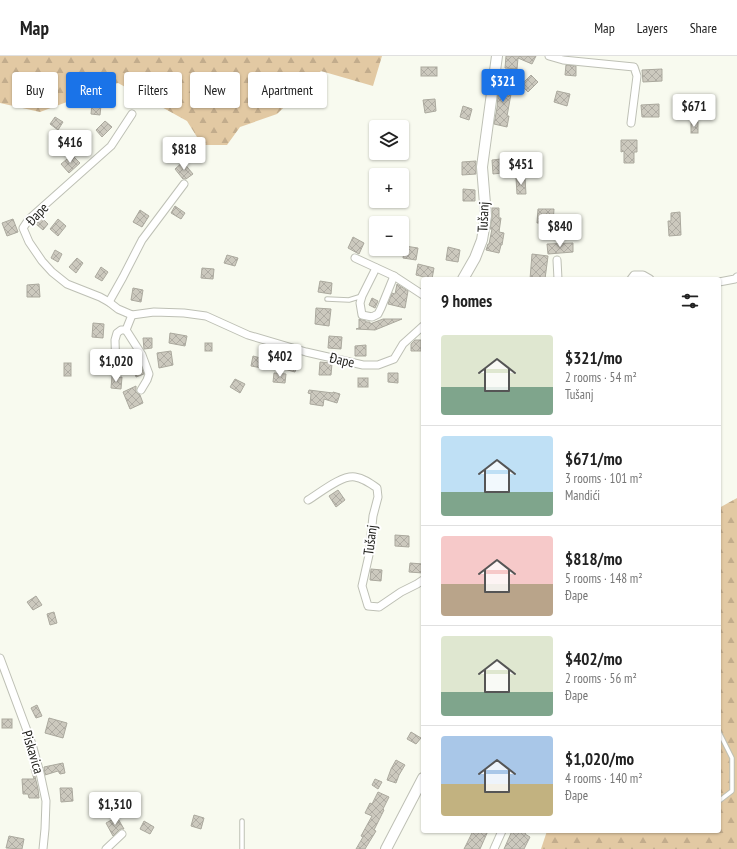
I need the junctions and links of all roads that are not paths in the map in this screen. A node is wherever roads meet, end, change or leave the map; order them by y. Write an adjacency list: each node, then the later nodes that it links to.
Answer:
1 (498, 56): 10 (street, Tušanj)
2 (549, 56): 4 (street)
3 (132, 114): 19 (street, Đape)
4 (632, 123)
5 (184, 184): 19 (street)
6 (355, 258): 8 (street)
7 (557, 260): 11 (street)
8 (376, 268): 9 (street); 17 (street)
9 (394, 276): 16 (street); 17 (street)
10 (464, 277)
11 (558, 277)
12 (633, 277): 13 (street)
13 (646, 277)
14 (737, 277): 15 (street)
15 (721, 282)
16 (421, 294)
17 (362, 296): 18 (lane)
18 (328, 299)
19 (109, 302): 20 (street, Đape)
20 (132, 315): 21 (street, Đape); 22 (street)
21 (421, 328)
22 (126, 330): 23 (street); 24 (street)
23 (116, 373)
24 (141, 390)
25 (308, 500): 26 (street, Tušanj)
26 (421, 581)
27 (0, 658): 34 (street, Piskavica)
28 (721, 736): 30 (lane)
29 (421, 782): 37 (street)
30 (721, 799)
31 (242, 821): 36 (lane)
32 (501, 833): 38 (street)
33 (122, 834): 35 (street)
34 (43, 849)
35 (106, 849)
36 (242, 849)
37 (386, 849)
38 (494, 849)

